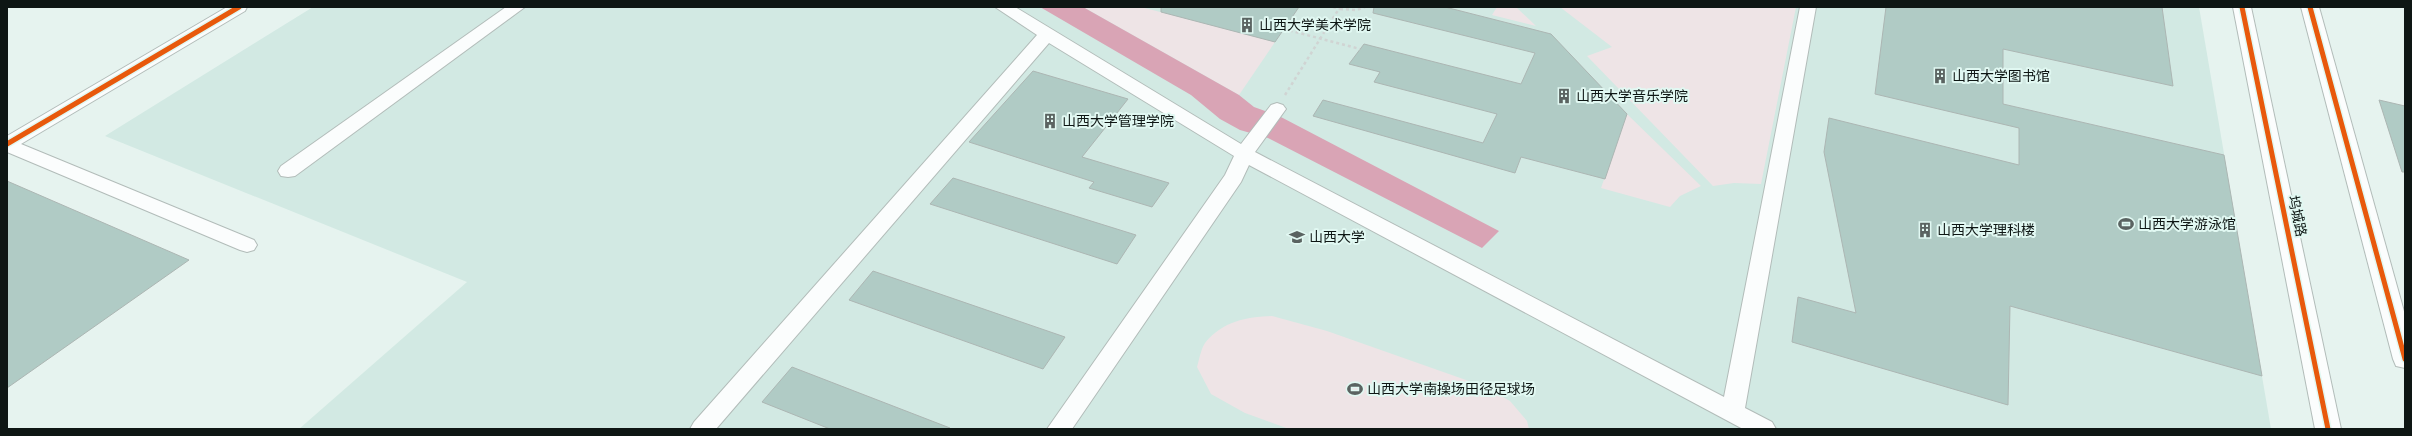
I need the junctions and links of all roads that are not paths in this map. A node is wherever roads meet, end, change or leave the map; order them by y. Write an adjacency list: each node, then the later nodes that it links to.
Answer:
1 (240, 7): 9 (street)
2 (517, 7): 10 (street)
3 (1003, 7): 7 (street)
4 (1808, 7): 13 (street)
5 (2242, 7): 17 (main road, 坞城路)
6 (2310, 7): 12 (main road)
7 (1047, 35): 8 (street); 14 (street)
8 (1262, 130): 13 (street); 15 (street)
9 (7, 144): 11 (street)
10 (288, 171)
11 (247, 245)
12 (2405, 359)
13 (1733, 412): 16 (street)
14 (702, 429)
15 (1060, 429)
16 (1764, 429)
17 (2328, 429)

